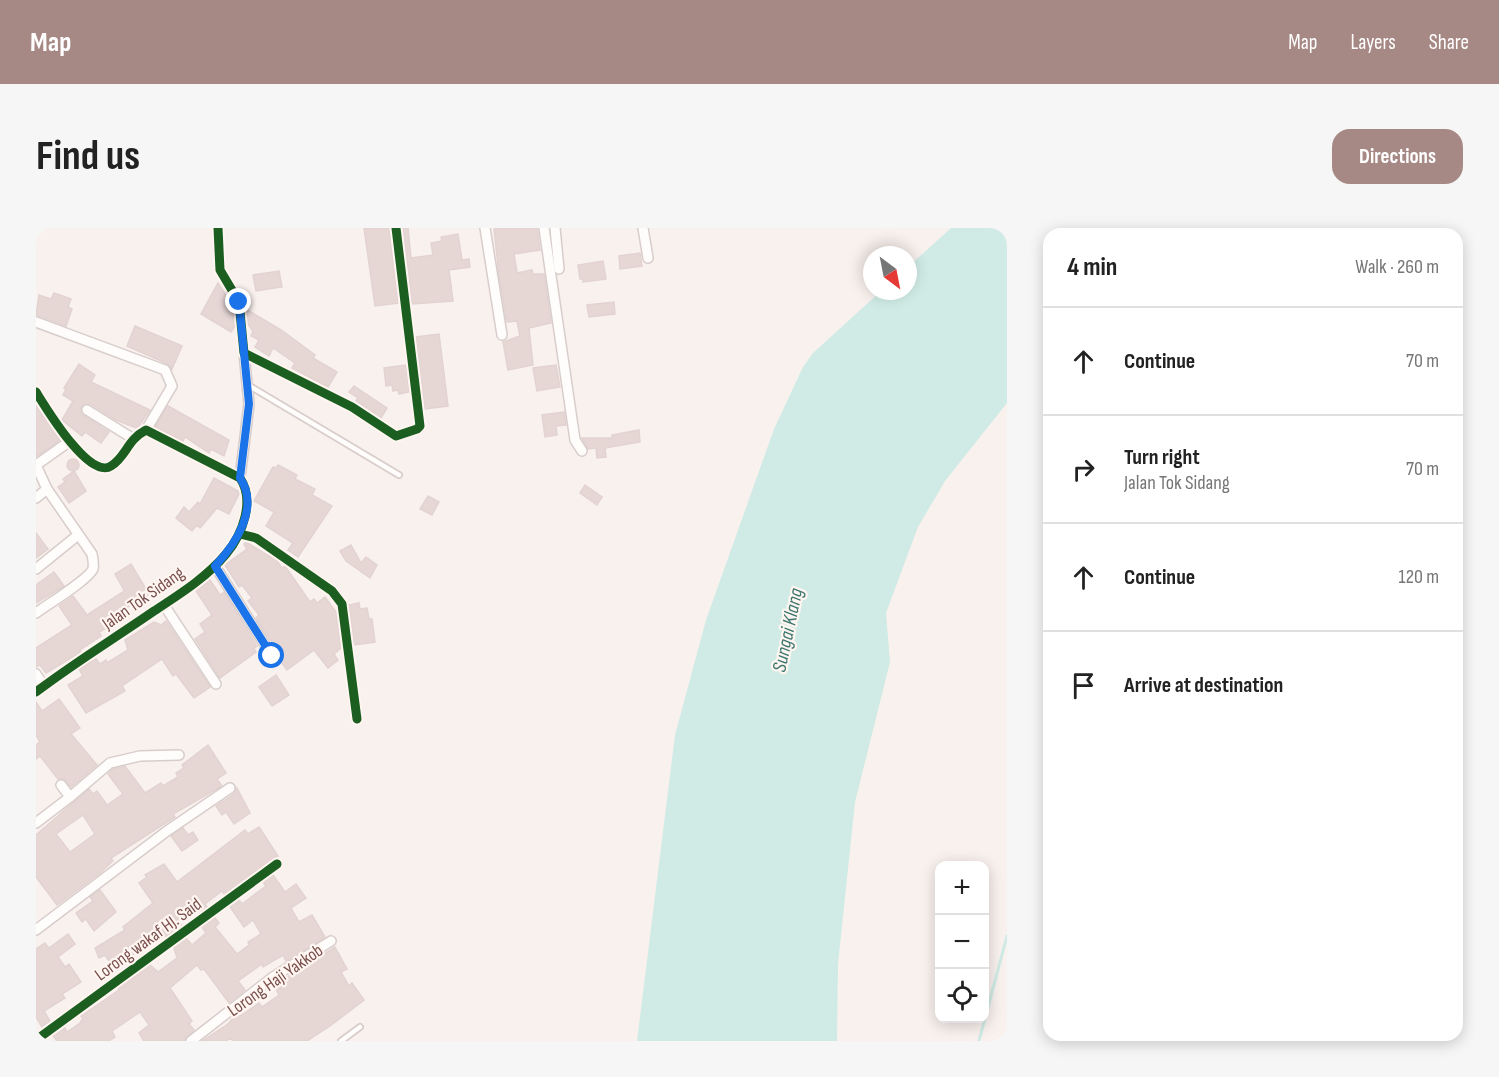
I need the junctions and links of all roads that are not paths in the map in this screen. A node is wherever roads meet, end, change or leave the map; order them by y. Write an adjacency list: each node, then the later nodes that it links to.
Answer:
1 (218, 228): 11 (street)
2 (396, 228): 11 (street)
3 (485, 228): 10 (street)
4 (544, 228): 18 (street)
5 (555, 228): 8 (street)
6 (643, 228): 7 (street)
7 (648, 258)
8 (559, 269)
9 (36, 322): 15 (street)
10 (502, 335)
11 (244, 353): 12 (street)
12 (248, 385): 19 (lane); 20 (street)
13 (36, 392): 17 (street)
14 (87, 410): 16 (street)
15 (146, 430): 16 (street); 20 (street)
16 (132, 438): 17 (street)
17 (70, 441): 21 (street)
18 (582, 451)
19 (399, 475)
20 (240, 478): 23 (street, Jalan Tok Sidang)
21 (47, 489): 22 (street); 24 (street)
22 (36, 498)
23 (240, 534): 25 (street, Jalan Tok Sidang); 34 (street)
24 (78, 535): 26 (street); 28 (street)
25 (215, 566): 27 (street, Jalan Tok Sidang); 29 (street)
26 (36, 569)
27 (164, 605): 31 (street); 32 (street, Jalan Tok Sidang)
28 (36, 613)
29 (272, 656)
30 (36, 674): 32 (street)
31 (216, 684)
32 (44, 686): 33 (street, Jalan Tok Sidang)
33 (36, 692)
34 (357, 719)
35 (179, 755): 38 (street)
36 (61, 786): 38 (street)
37 (230, 788): 41 (street)
38 (70, 797): 39 (street)
39 (36, 823)
40 (277, 864): 44 (street, Lorong wakaf HJ. Said)
41 (36, 930)
42 (331, 941): 45 (street, Lorong Haji Yakkob)
43 (360, 1027): 46 (lane)
44 (39, 1036)
45 (191, 1041)
46 (341, 1041)

